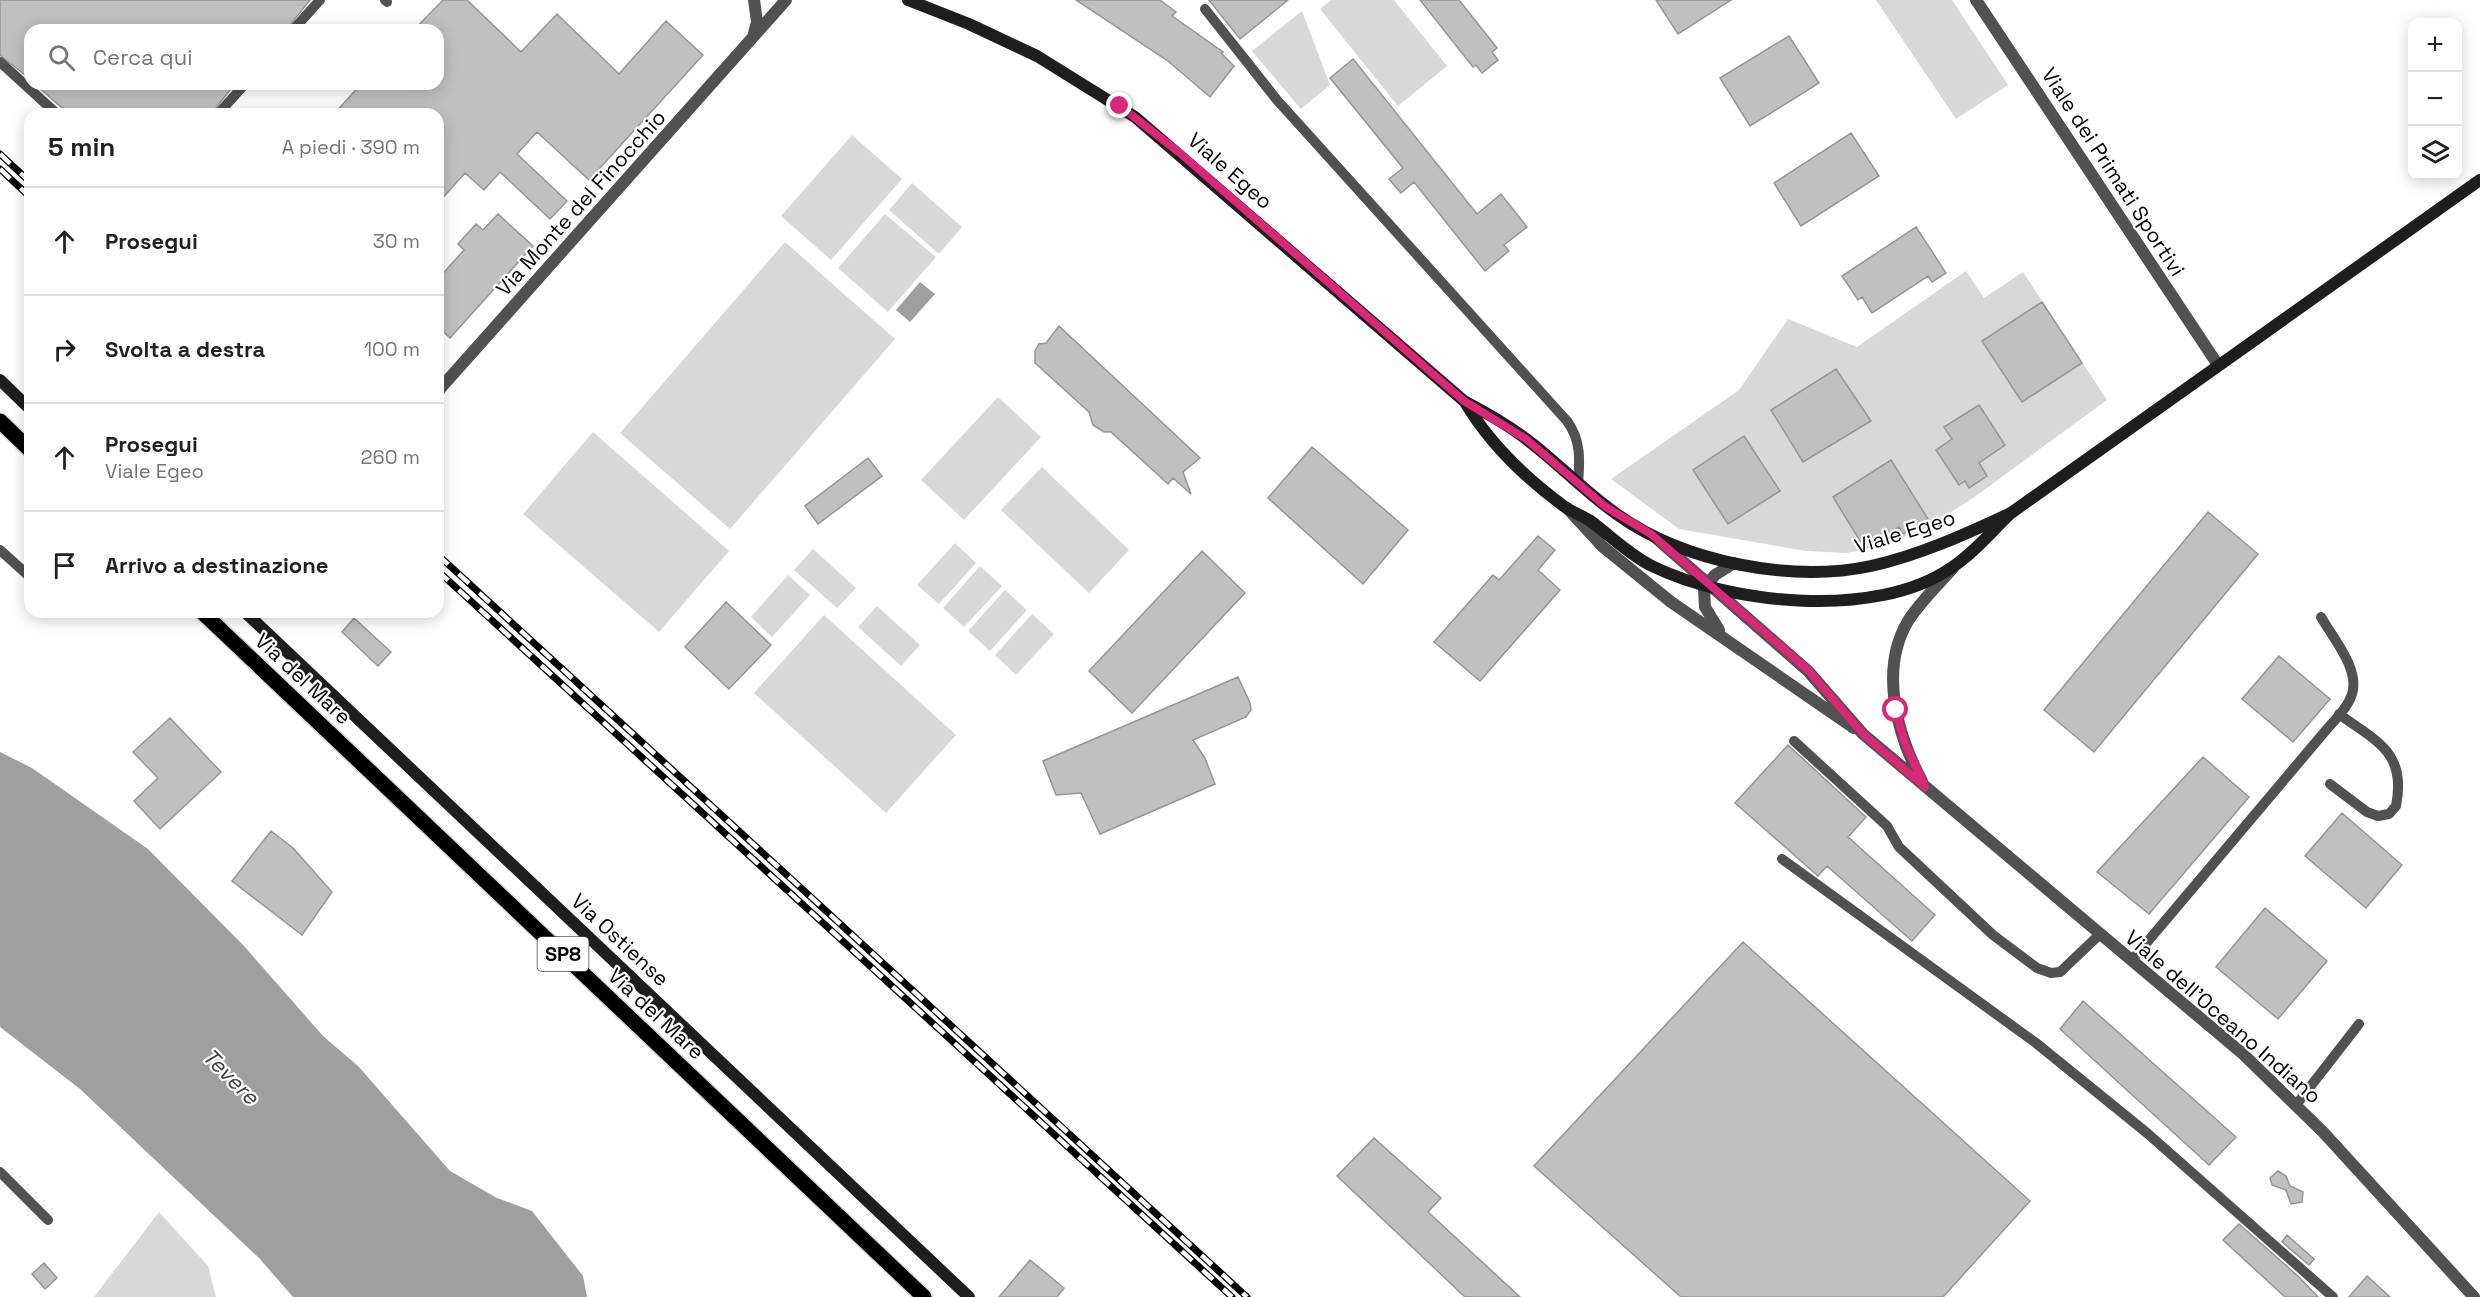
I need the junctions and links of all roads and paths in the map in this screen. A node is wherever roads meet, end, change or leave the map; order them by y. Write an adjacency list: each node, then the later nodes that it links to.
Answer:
1 (320, 0): 7 (lane)
2 (754, 0): 8 (street)
3 (786, 0): 8 (street, Via Monte del Finocchio)
4 (908, 0): 19 (main road, Viale Egeo)
5 (1976, 0): 16 (street, Viale dei Primati Sportivi)
6 (1205, 9): 23 (lane)
7 (298, 24)
8 (753, 40): 18 (street, Via Monte del Finocchio)
9 (0, 62): 10 (lane)
10 (24, 84)
11 (31, 90): 13 (lane)
12 (239, 90): 14 (lane)
13 (50, 108)
14 (223, 108)
15 (2480, 180): 16 (main road, Viale Egeo)
16 (2218, 365): 25 (main road, Viale Egeo)
17 (0, 380): 20 (main road)
18 (444, 384)
19 (1464, 401): 23 (main road, Viale Egeo); 24 (main road, Viale Egeo)
20 (24, 403)
21 (0, 421): 22 (main road)
22 (24, 444)
23 (1578, 483): 26 (main road, Viale Egeo)
24 (1567, 508): 31 (main road, Viale Egeo); 35 (street, Viale dell'Oceano Indiano)
25 (2011, 513): 28 (main road, Viale Egeo); 29 (main road, Viale Egeo)
26 (1651, 534): 28 (main road, Viale Egeo); 31 (street, Viale Egeo)
27 (0, 550): 30 (lane)
28 (1734, 563): 31 (street)
29 (1953, 568): 31 (main road, Viale Egeo); 40 (street, Viale dell'Oceano Indiano)
30 (24, 572)
31 (1706, 584): 35 (street, Viale dell'Oceano Indiano); 37 (street, Viale dell'Oceano Indiano)
32 (2321, 617): 36 (lane)
33 (208, 618): 48 (main road, Via del Mare / SP8)
34 (251, 618): 49 (main road, Via Ostiense)
35 (1724, 637): 37 (street, Viale dell'Oceano Indiano)
36 (2339, 714): 39 (lane); 43 (lane)
37 (1863, 734): 40 (street, Viale dell'Oceano Indiano)
38 (1794, 741): 42 (lane)
39 (2330, 784)
40 (1925, 787): 42 (street, Viale dell'Oceano Indiano)
41 (1782, 859): 50 (lane)
42 (2100, 934): 43 (street, Viale dell'Oceano Indiano)
43 (2132, 960): 45 (street, Viale dell'Oceano Indiano)
44 (2359, 1024): 45 (lane)
45 (2296, 1105): 51 (street, Viale dell'Oceano Indiano)
46 (0, 1172): 47 (lane)
47 (48, 1220)
48 (924, 1297)
49 (969, 1297)
50 (2333, 1297)
51 (2474, 1297)

